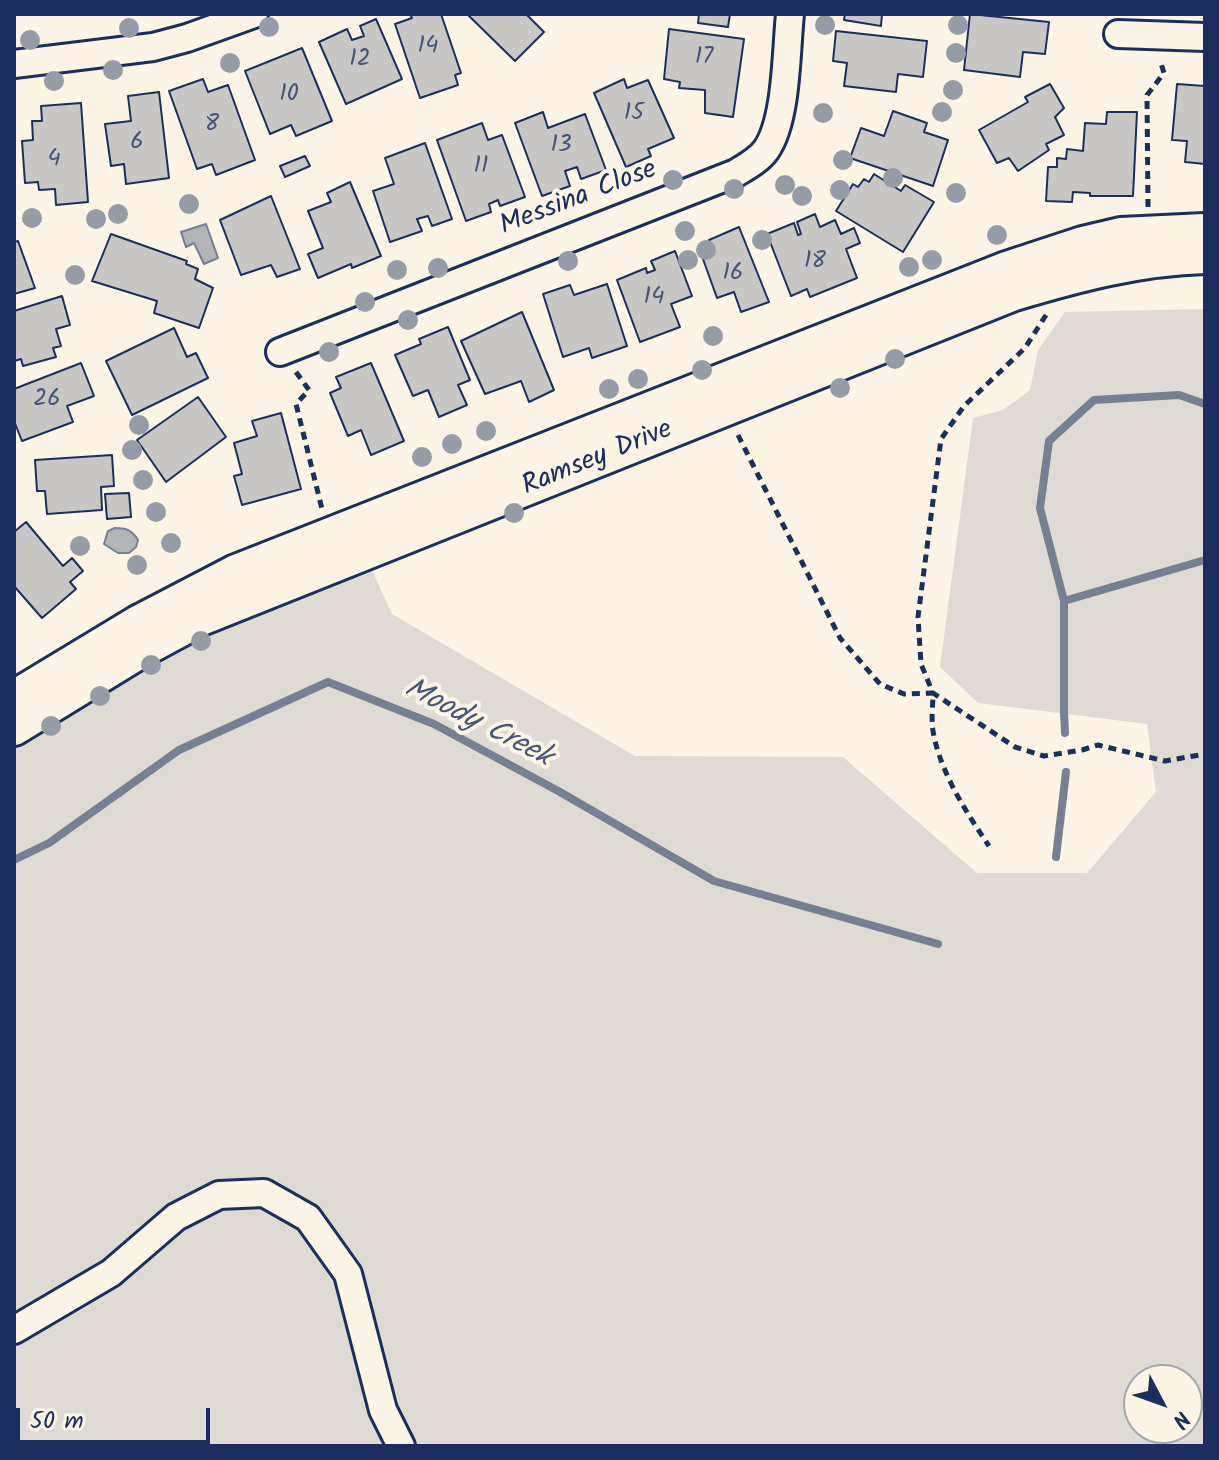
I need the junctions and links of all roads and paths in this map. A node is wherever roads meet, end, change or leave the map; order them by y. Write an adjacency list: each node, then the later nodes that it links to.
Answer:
1 (254, 14): 3 (street)
2 (790, 14): 12 (street, Messina Close)
3 (215, 21): 7 (street)
4 (1118, 34): 5 (street)
5 (1155, 35): 6 (street); 8 (path)
6 (1205, 37)
7 (14, 64)
8 (1148, 210)
9 (1205, 231): 16 (main road, Ramsey Drive)
10 (1205, 256): 11 (main road, Ramsey Drive)
11 (1072, 275): 13 (main road, Ramsey Drive); 15 (path)
12 (280, 352): 14 (path)
13 (725, 409): 15 (path); 17 (main road, Ramsey Drive)
14 (322, 511)
15 (933, 693): 18 (path); 19 (path)
16 (14, 698)
17 (14, 728)
18 (1205, 754)
19 (989, 846)
20 (14, 1330): 21 (street)
21 (401, 1446)

